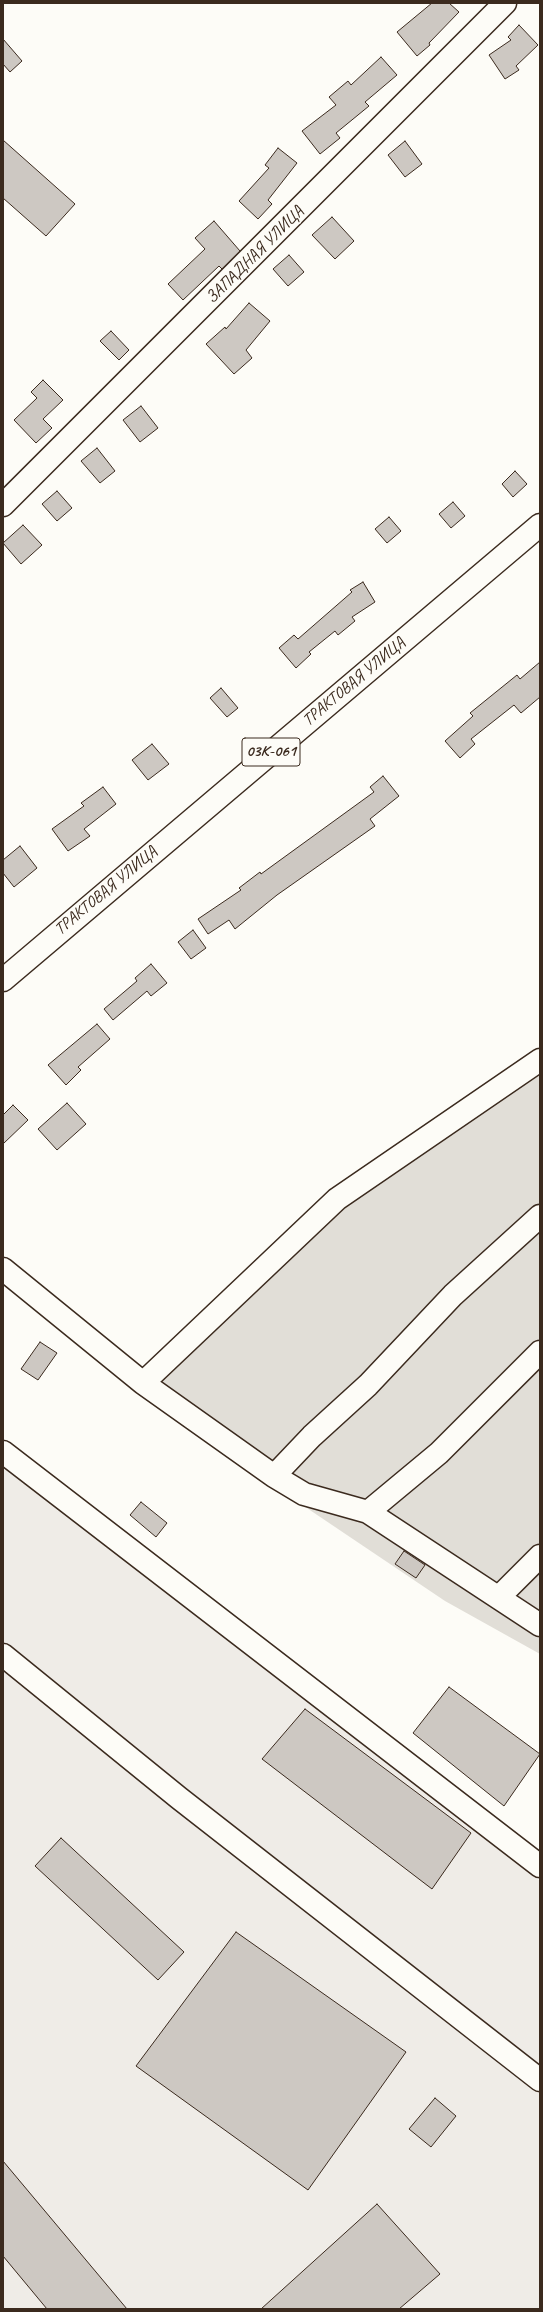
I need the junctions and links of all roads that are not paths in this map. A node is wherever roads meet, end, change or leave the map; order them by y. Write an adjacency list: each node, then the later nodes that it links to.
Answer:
1 (505, 3): 2 (street, ЗАПАДНАЯ УЛИЦА)
2 (3, 505)
3 (540, 525): 4 (street, ТРАКТОВАЯ УЛИЦА / 03К-061)
4 (3, 980)
5 (540, 1060): 9 (street)
6 (540, 1216): 11 (street)
7 (3, 1269): 9 (street)
8 (540, 1352): 12 (street)
9 (143, 1383): 11 (street)
10 (3, 1452): 17 (street)
11 (274, 1476): 12 (street)
12 (368, 1512): 14 (street)
13 (540, 1556): 14 (street)
14 (499, 1597): 15 (street)
15 (540, 1625)
16 (3, 1655): 18 (street)
17 (540, 1866)
18 (540, 2080)

